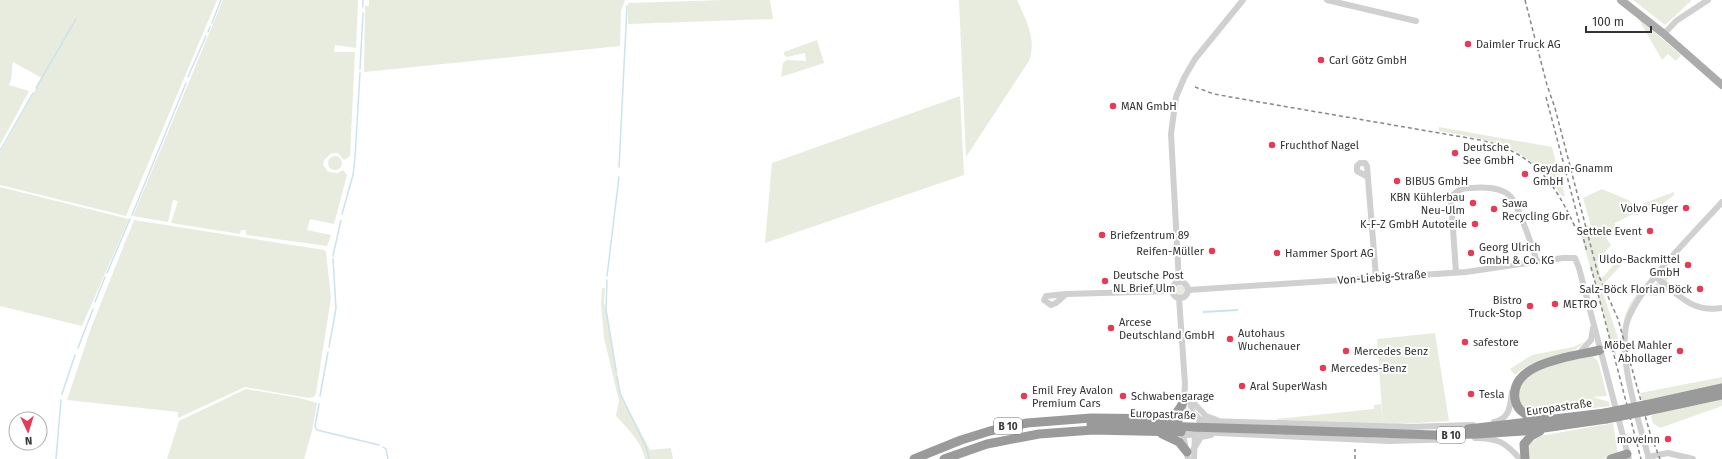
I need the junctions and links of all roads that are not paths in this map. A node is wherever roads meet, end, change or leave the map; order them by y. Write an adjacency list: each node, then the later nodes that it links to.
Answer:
1 (1244, 0): 14 (street)
2 (1327, 0): 5 (street)
3 (1622, 0): 6 (main road)
4 (1708, 0): 6 (street)
5 (1416, 21)
6 (1664, 34): 7 (main road)
7 (1722, 85)
8 (1368, 177): 12 (street)
9 (1722, 202): 13 (street)
10 (1537, 262): 11 (street, Von-Liebig-Straße); 11 (street); 20 (street, Von-Liebig-Straße)
11 (1456, 272): 12 (street, Von-Liebig-Straße)
12 (1376, 277): 15 (street, Von-Liebig-Straße)
13 (1656, 277): 19 (street); 46 (street)
14 (1179, 282): 15 (street); 16 (street)
15 (1188, 290): 18 (street)
16 (1172, 291): 17 (street); 18 (street)
17 (1066, 294)
18 (1180, 298): 25 (street)
19 (1722, 308)
20 (1594, 324): 21 (street); 22 (street)
21 (1599, 347): 22 (street); 31 (highway); 44 (street)
22 (1581, 351): 33 (street, Europastraße)
23 (1722, 388): 26 (highway, Europastraße / B 10)
24 (1722, 395): 26 (highway, Europastraße / B 10)
25 (1186, 399): 28 (street); 29 (street); 30 (highway, B 10); 32 (street)
26 (1646, 408): 27 (highway, Europastraße / B 10, bridge)
27 (1606, 416): 31 (highway, Europastraße / B 10); 35 (highway, Europastraße / B 10)
28 (1181, 417): 29 (street); 30 (highway, B 10); 37 (street)
29 (1195, 417): 32 (street, Europastraße); 38 (street)
30 (1152, 419): 47 (highway, B 10)
31 (1550, 420): 34 (highway, Europastraße / B 10)
32 (1223, 421): 33 (street, Europastraße)
33 (1471, 425): 34 (highway)
34 (1510, 425): 39 (highway, Europastraße / B 10)
35 (1544, 428): 40 (highway, Europastraße / B 10); 51 (highway)
36 (1155, 431): 37 (highway); 43 (highway); 48 (highway)
37 (1182, 433): 38 (street); 43 (street)
38 (1195, 433): 41 (street, Europastraße / B 10); 43 (street)
39 (1397, 433): 40 (highway, Europastraße / B 10); 45 (highway, Europastraße / B 10, bridge)
40 (1505, 433): 42 (highway, B 10)
41 (1222, 434): 42 (street, Europastraße / B 10); 43 (street)
42 (1471, 438): 50 (street, Europastraße)
43 (1189, 454): 49 (street)
44 (1628, 456): 52 (highway)
45 (928, 458)
46 (1649, 458): 53 (street)
47 (914, 459)
48 (944, 459)
49 (1194, 459)
50 (1520, 459)
51 (1525, 459)
52 (1611, 459)
53 (1693, 459)

